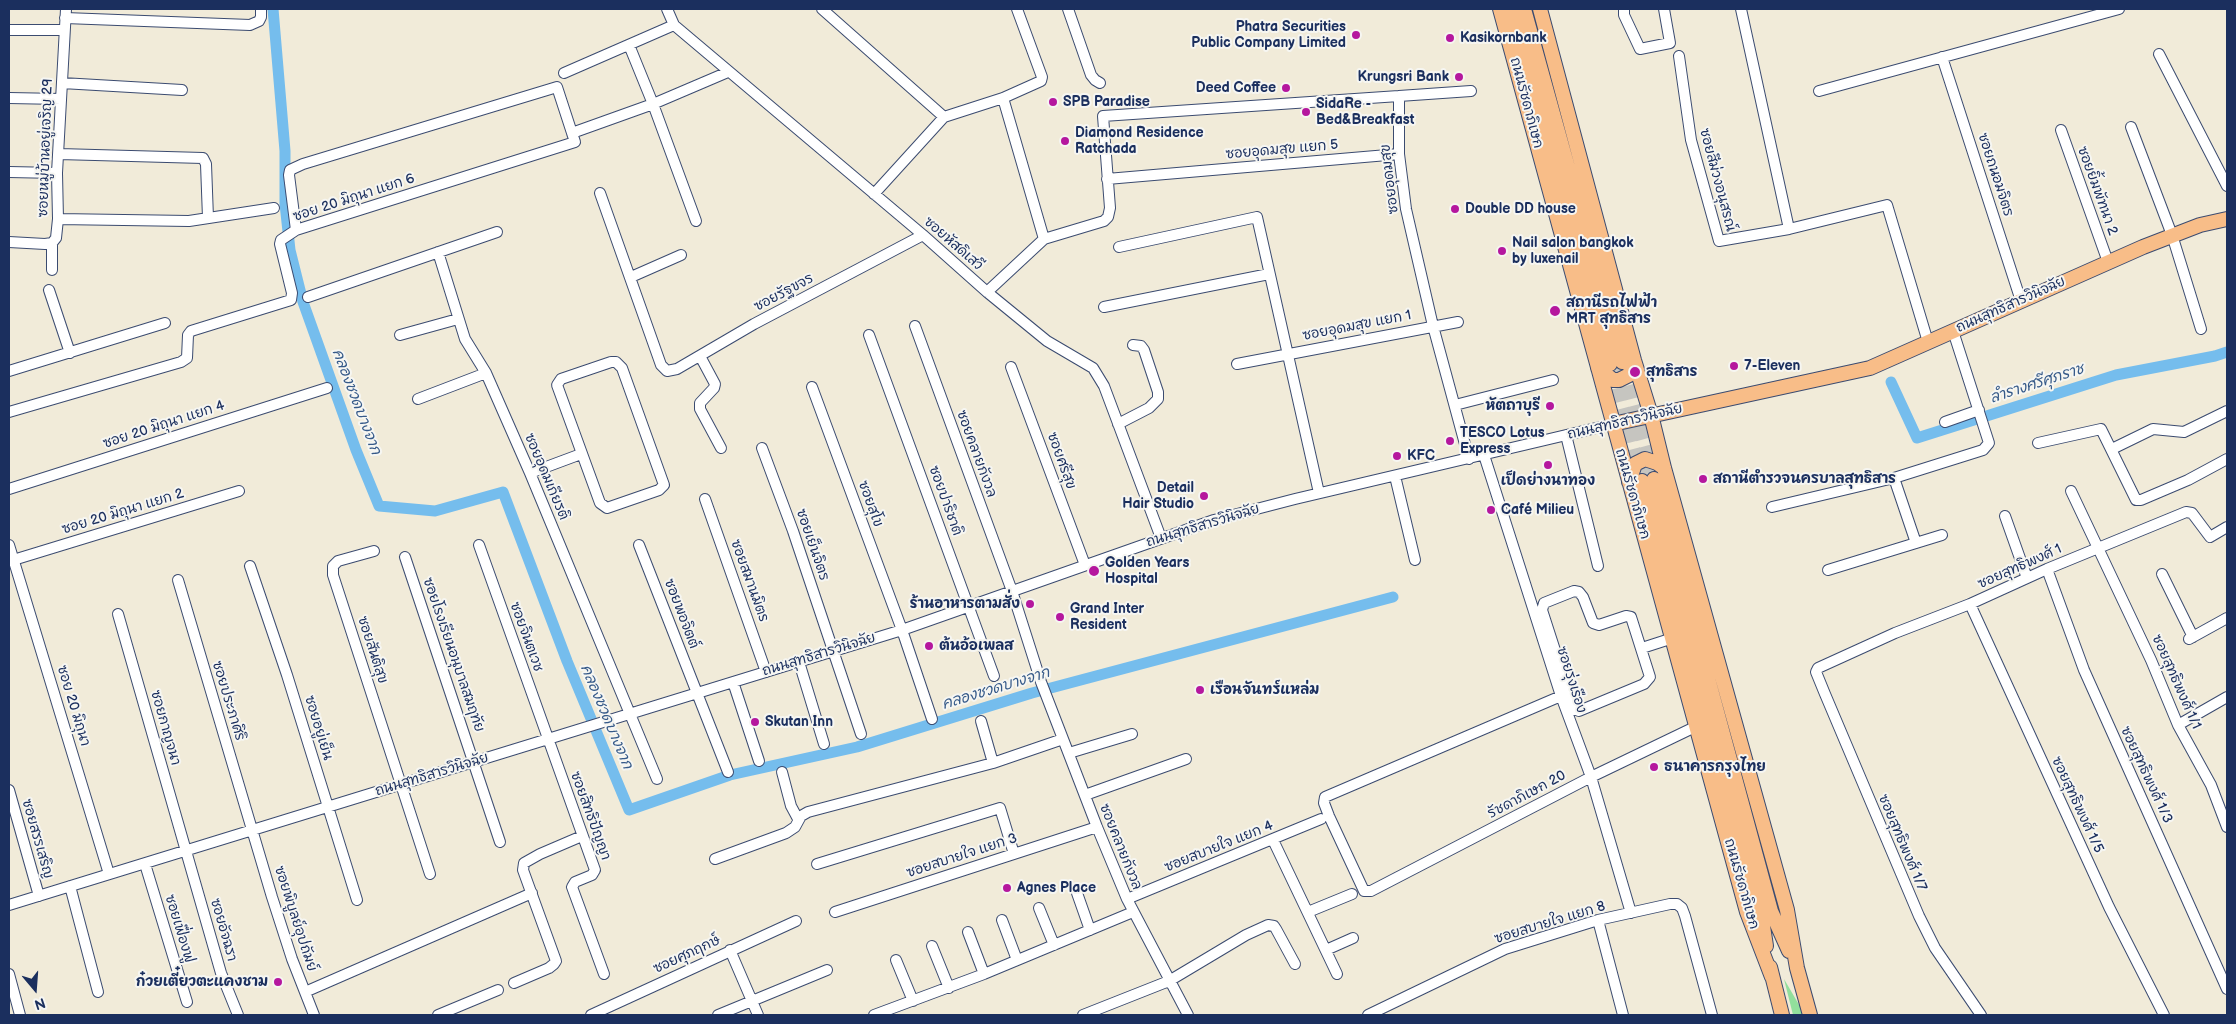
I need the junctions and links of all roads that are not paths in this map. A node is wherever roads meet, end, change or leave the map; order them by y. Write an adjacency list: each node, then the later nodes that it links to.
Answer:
1 (261, 9): 14 (street)
2 (667, 9): 15 (street, ซอยหัสดิเสวี)
3 (822, 9): 34 (street)
4 (1017, 9): 31 (street)
5 (1068, 9): 24 (street)
6 (1500, 9): 86 (main road, ถนนรัชดาภิเษก)
7 (1513, 9): 86 (main road, ถนนรัชดาภิเษก)
8 (1524, 9): 86 (main road, ถนนรัชดาภิเษก)
9 (1540, 9): 86 (main road, ถนนรัชดาภิเษก)
10 (1664, 9): 13 (street)
11 (1741, 9): 51 (street)
12 (2116, 9): 21 (street)
13 (1621, 13)
14 (66, 14): 17 (street, ซอยหมู่บ้านอยู่เจริญ 29)
15 (674, 25): 18 (street); 22 (street, ซอยหัสดิเสวี)
16 (9, 30): 17 (street)
17 (64, 30): 25 (street, ซอยหมู่บ้านอยู่เจริญ 29)
18 (629, 46): 23 (street); 33 (street)
19 (2159, 54): 43 (street)
20 (1679, 56): 51 (street, ซอยสีม่วงอนุสรณ์)
21 (1942, 58): 28 (street); 69 (street, ซอยถนอมจิตร)
22 (728, 72): 33 (street, ซอย 20 มิถุนา แยก 6); 45 (street, ซอยหัสดิเสวี)
23 (564, 73)
24 (1100, 82)
25 (62, 83): 26 (street); 32 (street, ซอยหมู่บ้านอยู่เจริญ 29)
26 (182, 90)
27 (1471, 91): 29 (street)
28 (1818, 91)
29 (1399, 96): 39 (street, ซอยอุดมสุข); 42 (street)
30 (9, 98): 32 (street)
31 (1003, 98): 34 (street); 56 (street)
32 (61, 99): 38 (street, ซอยหมู่บ้านอยู่เจริญ 29)
33 (653, 104): 37 (street, ซอย 20 มิถุนา แยก 6); 50 (street)
34 (944, 117): 45 (street)
35 (2131, 127): 55 (street)
36 (2061, 130): 62 (street, ซอยยิ้มพัทนา 2)
37 (572, 133): 52 (street, ซอย 20 มิถุนา แยก 6); 52 (street)
38 (59, 154): 41 (street, ซอยหมู่บ้านอยู่เจริญ 29); 47 (street)
39 (1399, 154): 42 (street, ซอยอุดมสุข แยก 5); 75 (street, ซอยอุดมสุข)
40 (9, 172): 41 (street)
41 (57, 174): 48 (street, ซอยหมู่บ้านอยู่เจริญ 29)
42 (1108, 179): 56 (street)
43 (2227, 186)
44 (600, 193): 65 (street)
45 (874, 194): 54 (street, ซอยหัสดิเสวี)
46 (274, 208): 47 (street)
47 (208, 218): 48 (street)
48 (58, 219): 58 (street, ซอยหมู่บ้านอยู่เจริญ 29)
49 (2227, 219): 55 (main road, ถนนสุทธิสารวินิจฉัย)
50 (696, 221)
51 (1789, 229): 80 (street, ซอยสีม่วงอนุสรณ์)
52 (295, 230): 96 (street, ซอย 20 มิถุนา แยก 6)
53 (497, 232): 60 (street)
54 (923, 235): 67 (street, ซอยหัสดิเสวี); 84 (street, ซอยรัฐขจร)
55 (2172, 235): 62 (main road, ถนนสุทธิสารวินิจฉัย); 76 (street)
56 (1044, 239): 67 (street)
57 (9, 242): 58 (street)
58 (52, 243): 63 (street, ซอยหมู่บ้านอยู่เจริญ 29)
59 (1119, 247): 64 (street)
60 (438, 252): 68 (street); 71 (street, ซอยอุดมเกียรติ)
61 (681, 255): 65 (street)
62 (2108, 262): 69 (main road, ถนนสุทธิสารวินิจฉัย)
63 (52, 270)
64 (1269, 274): 70 (street); 83 (street)
65 (631, 277): 84 (street, ซอยรัฐขจร)
66 (49, 290): 82 (street)
67 (987, 292): 100 (street, ซอยหัสดิเสวี)
68 (308, 297)
69 (2021, 301): 77 (main road, ถนนสุทธิสารวินิจฉัย)
70 (1104, 307)
71 (458, 319): 78 (street); 89 (street, ซอยอุดมเกียรติ)
72 (1458, 322): 75 (street, ซอยอุดมสุข แยก 1)
73 (165, 323): 82 (street)
74 (915, 326): 143 (street, ซอยคลายกังวล)
75 (1433, 326): 83 (street, ซอยอุดมสุข แยก 1); 94 (street, ซอยอุดมสุข)
76 (2201, 329)
77 (1953, 331): 80 (main road, ถนนสุทธิสารวินิจฉัย); 97 (street)
78 (400, 335)
79 (869, 336): 145 (street, ซอยปาริชาติ)
80 (1928, 342): 98 (main road, ถนนสุทธิสารวินิจฉัย)
81 (1133, 345): 100 (street)
82 (70, 353): 88 (street)
83 (1286, 354): 85 (street, ซอยอุดมสุข แยก 1); 119 (street)
84 (700, 356): 104 (street)
85 (1237, 364)
86 (1616, 364): 98 (main road, ถนนรัชดาภิเษก); 101 (main road, ถนนรัชดาภิเษก)
87 (1011, 366): 135 (street, ซอยศรีสุข)
88 (9, 371)
89 (486, 372): 93 (street); 112 (street, ซอยอุดมเกียรติ)
90 (1553, 380): 94 (street)
91 (812, 387): 148 (street, ซอยสุโข)
92 (327, 388): 116 (street, ซอย 20 มิถุนา แยก 4)
93 (418, 400)
94 (1455, 404): 109 (street, ซอยอุดมสุข)
95 (2227, 411): 106 (street)
96 (9, 412)
97 (1980, 412): 99 (street); 114 (street)
98 (1652, 415): 101 (main road, ถนนสุทธิสารวินิจฉัย); 111 (main road, ถนนรัชดาภิเษก)
99 (1945, 422)
100 (1118, 424): 125 (street, ซอยหัสดิเสวี)
101 (1613, 424): 102 (street, ถนนสุทธิสารวินิจฉัย); 115 (main road, ถนนรัชดาภิเษก)
102 (1566, 435): 108 (street, ถนนสุทธิสารวินิจฉัย); 137 (street)
103 (2038, 442): 106 (street)
104 (721, 448)
105 (762, 448): 151 (street, ซอยเย็นจิตร)
106 (2112, 449): 110 (street)
107 (581, 454): 107 (street); 112 (street)
108 (1484, 455): 109 (street, ถนนสุทธิสารวินิจฉัย); 158 (street, ซอยรุ่งเรือง)
109 (1469, 459): 113 (street, ถนนสุทธิสารวินิจฉัย)
110 (2227, 459)
111 (1664, 468): 115 (main road); 224 (main road, ถนนรัชดาภิเษก)
112 (530, 473): 160 (street, ซอยอุดมเกียรติ)
113 (1395, 476): 119 (street, ถนนสุทธิสารวินิจฉัย); 133 (street)
114 (1894, 478): 121 (street); 126 (street)
115 (1642, 481): 149 (main road, ถนนรัชดาภิเษก); 224 (main road, ถนนรัชดาภิเษก); 230 (main road, ถนนรัชดาภิเษก)
116 (9, 489)
117 (240, 491): 134 (street, ซอย 20 มิถุนา แยก 2)
118 (2071, 491): 130 (street, ซอยสุทธิพงศ์ 1/1)
119 (1319, 493): 125 (street, ถนนสุทธิสารวินิจฉัย)
120 (705, 499): 153 (street, ซอยสมานมิตร)
121 (1772, 507)
122 (2004, 516): 141 (street)
123 (2227, 527): 130 (street, ซอยสุทธิพงศ์ 1)
124 (1942, 535): 126 (street)
125 (1161, 538): 135 (street, ถนนสุทธิสารวินิจฉัย)
126 (1916, 543): 139 (street)
127 (9, 545): 134 (street, ซอย 20 มิถุนา)
128 (479, 545): 167 (street, ซอยจินตเวช)
129 (639, 545): 157 (street, ซอยพอจิตต์)
130 (2098, 549): 138 (street, ซอยสุทธิพงศ์ 1); 163 (street, ซอยสุทธิพงศ์ 1/1)
131 (374, 551): 179 (street, ซอยสันติสุข)
132 (405, 557): 173 (street, ซอยโรงเรียนอนุบาลสมฤทัย)
133 (1415, 560)
134 (12, 561): 196 (street, ซอย 20 มิถุนา)
135 (1085, 565): 143 (street, ถนนสุทธิสารวินิจฉัย)
136 (250, 566): 182 (street, ซอยอยู่เย็น)
137 (1598, 566)
138 (2047, 569): 141 (street, ซอยสุทธิพงศ์ 1); 234 (street, ซอยสุทธิพงศ์ 1/3)
139 (1828, 570)
140 (2162, 574): 147 (street)
141 (2027, 578): 144 (street, ซอยสุทธิพงศ์ 1)
142 (178, 580): 187 (street, ซอยประภาศิริ)
143 (1012, 591): 145 (street, ถนนสุทธิสารวินิจฉัย); 168 (street, ซอยคลายกังวล)
144 (1970, 604): 154 (street, ซอยสุทธิพงศ์ 1); 258 (street, ซอยสุทธิพงศ์ 1/5)
145 (969, 606): 148 (street, ถนนสุทธิสารวินิจฉัย); 155 (street, ซอยปาริชาติ)
146 (118, 614): 191 (street, ซอยกาญจนา)
147 (2227, 618)
148 (902, 630): 151 (street, ถนนสุทธิสารวินิจฉัย); 161 (street, ซอยสุโข)
149 (1673, 638): 150 (street); 164 (main road, ถนนรัชดาภิเษก)
150 (1642, 648): 150 (street)
151 (834, 651): 152 (street, ถนนสุทธิสารวินิจฉัย); 165 (street, ซอยเย็นจิตร)
152 (798, 662): 153 (street, ถนนสุทธิสารวินิจฉัย); 169 (street)
153 (766, 672): 156 (street, ถนนสุทธิสารวินิจฉัย)
154 (1816, 672): 257 (street, ซอยสุทธิพงศ์ 1/7)
155 (994, 676)
156 (733, 682): 157 (street, ถนนสุทธิสารวินิจฉัย); 172 (street)
157 (697, 693): 160 (street, ถนนสุทธิสารวินิจฉัย); 175 (street, ซอยพอจิตต์)
158 (1561, 696): 177 (street, ซอยรุ่งเรือง); 177 (street, รัชดาภิเษก 20)
159 (2227, 696): 163 (street)
160 (631, 714): 167 (street, ถนนสุทธิสารวินิจฉัย); 178 (street, ซอยอุดมเกียรติ)
161 (932, 719)
162 (980, 721): 174 (street)
163 (2178, 725): 186 (street, ซอยสุทธิพงศ์ 1/1)
164 (1697, 726): 177 (street, รัชดาภิเษก 20); 230 (main road, ถนนรัชดาภิเษก)
165 (861, 734)
166 (1132, 734): 170 (street)
167 (548, 739): 173 (street, ถนนสุทธิสารวินิจฉัย); 188 (street, ซอยสิทธิปัญญา)
168 (1063, 739): 170 (street, ซอยคลายกังวล); 174 (street)
169 (824, 744)
170 (1069, 754): 181 (street, ซอยคลายกังวล)
171 (1186, 759): 181 (street)
172 (760, 760)
173 (475, 762): 179 (street, ถนนสุทธิสารวินิจฉัย); 190 (street, ซอยโรงเรียนอนุบาลสมฤทัย)
174 (993, 763): 183 (street)
175 (728, 772)
176 (782, 772): 183 (street)
177 (1590, 777): 210 (street, ซอยรุ่งเรือง)
178 (657, 779)
179 (401, 784): 182 (street, ถนนสุทธิสารวินิจฉัย); 197 (street)
180 (9, 790): 202 (street, ซอยสรรเสริญ)
181 (1085, 794): 185 (street, ซอยคลายกังวล)
182 (328, 807): 187 (street, ถนนสุทธิสารวินิจฉัย); 204 (street, ซอยอยู่เย็น)
183 (798, 819): 193 (street)
184 (1322, 819): 189 (street, ซอยสบายใจ แยก 4)
185 (1097, 827): 192 (street, ซอยสบายใจ แยก 3); 203 (street, ซอยคลายกังวล)
186 (2227, 827)
187 (252, 830): 191 (street, ถนนสุทธิสารวินิจฉัย); 237 (street, ซอยพิบูลย์อุปถัมย์)
188 (582, 836): 199 (street); 227 (street, ซอยสิทธิปัญญา)
189 (1274, 840): 203 (street, ซอยสบายใจ แยก 4); 209 (street)
190 (500, 842)
191 (185, 851): 194 (street, ถนนสุทธิสารวินิจฉัย); 243 (street, ซอยอัจฉรา)
192 (1014, 854): 195 (street); 207 (street, ซอยสบายใจ แยก 3)
193 (715, 859)
194 (145, 864): 196 (street, ถนนสุทธิสารวินิจฉัย); 240 (street, ซอยเฟื่องฟู)
195 (817, 864)
196 (109, 874): 198 (street, ถนนสุทธิสารวินิจฉัย)
197 (430, 874)
198 (70, 886): 202 (street, ถนนสุทธิสารวินิจฉัย); 236 (street)
199 (532, 893): 232 (street); 237 (street)
200 (1077, 893): 214 (street)
201 (1352, 894): 209 (street)
202 (39, 896): 205 (street, ถนนสุทธิสารวินิจฉัย)
203 (1127, 899): 208 (street, ซอยคลายกังวล)
204 (357, 900)
205 (9, 905)
206 (1039, 908): 217 (street)
207 (835, 912)
208 (1133, 912): 214 (street); 231 (street, ซอยคลายกังวล)
209 (1308, 912): 220 (street)
210 (1631, 913): 212 (street, ซอยสบายใจ แยก 8); 254 (street, ซอยสบายใจ แยก 8)
211 (1002, 920): 222 (street)
212 (1598, 920): 252 (street, ซอยสบายใจ แยก 8); 253 (street)
213 (796, 921): 219 (street, ซอยศุภฤกษ์)
214 (1090, 930): 217 (street)
215 (968, 932): 228 (street)
216 (1353, 938): 220 (street)
217 (1054, 945): 222 (street)
218 (932, 946): 233 (street)
219 (730, 950): 238 (street); 241 (street, ซอยศุภฤกษ์)
220 (1326, 950): 229 (street)
221 (896, 960): 239 (street)
222 (1017, 960): 228 (street)
223 (1295, 964): 231 (street)
224 (1797, 968): 256 (main road, ถนนรัชดาภิเษก)
225 (827, 970): 238 (street)
226 (9, 974): 242 (street)
227 (604, 974)
228 (984, 974): 233 (street)
229 (1337, 974)
230 (1772, 977): 255 (main road, ถนนรัชดาภิเษก)
231 (1169, 981): 250 (street); 251 (street, ซอยคลายกังวล)
232 (514, 983)
233 (949, 988): 239 (street)
234 (2227, 989)
235 (498, 990): 245 (street)
236 (98, 992)
237 (305, 992): 244 (street, ซอยพิบูลย์อุปถัมย์)
238 (751, 1000): 247 (street); 248 (street)
239 (913, 1001): 249 (street)
240 (188, 1002)
241 (607, 1012): 246 (street, ซอยศุภฤกษ์)
242 (20, 1015)
243 (238, 1015)
244 (314, 1015)
245 (438, 1015)
246 (591, 1015)
247 (718, 1015)
248 (758, 1015)
249 (874, 1015)
250 (1082, 1015)
251 (1188, 1015)
252 (1368, 1015)
253 (1622, 1015)
254 (1712, 1015)
255 (1782, 1015)
256 (1810, 1015)
257 (1981, 1015)
258 (2164, 1015)

